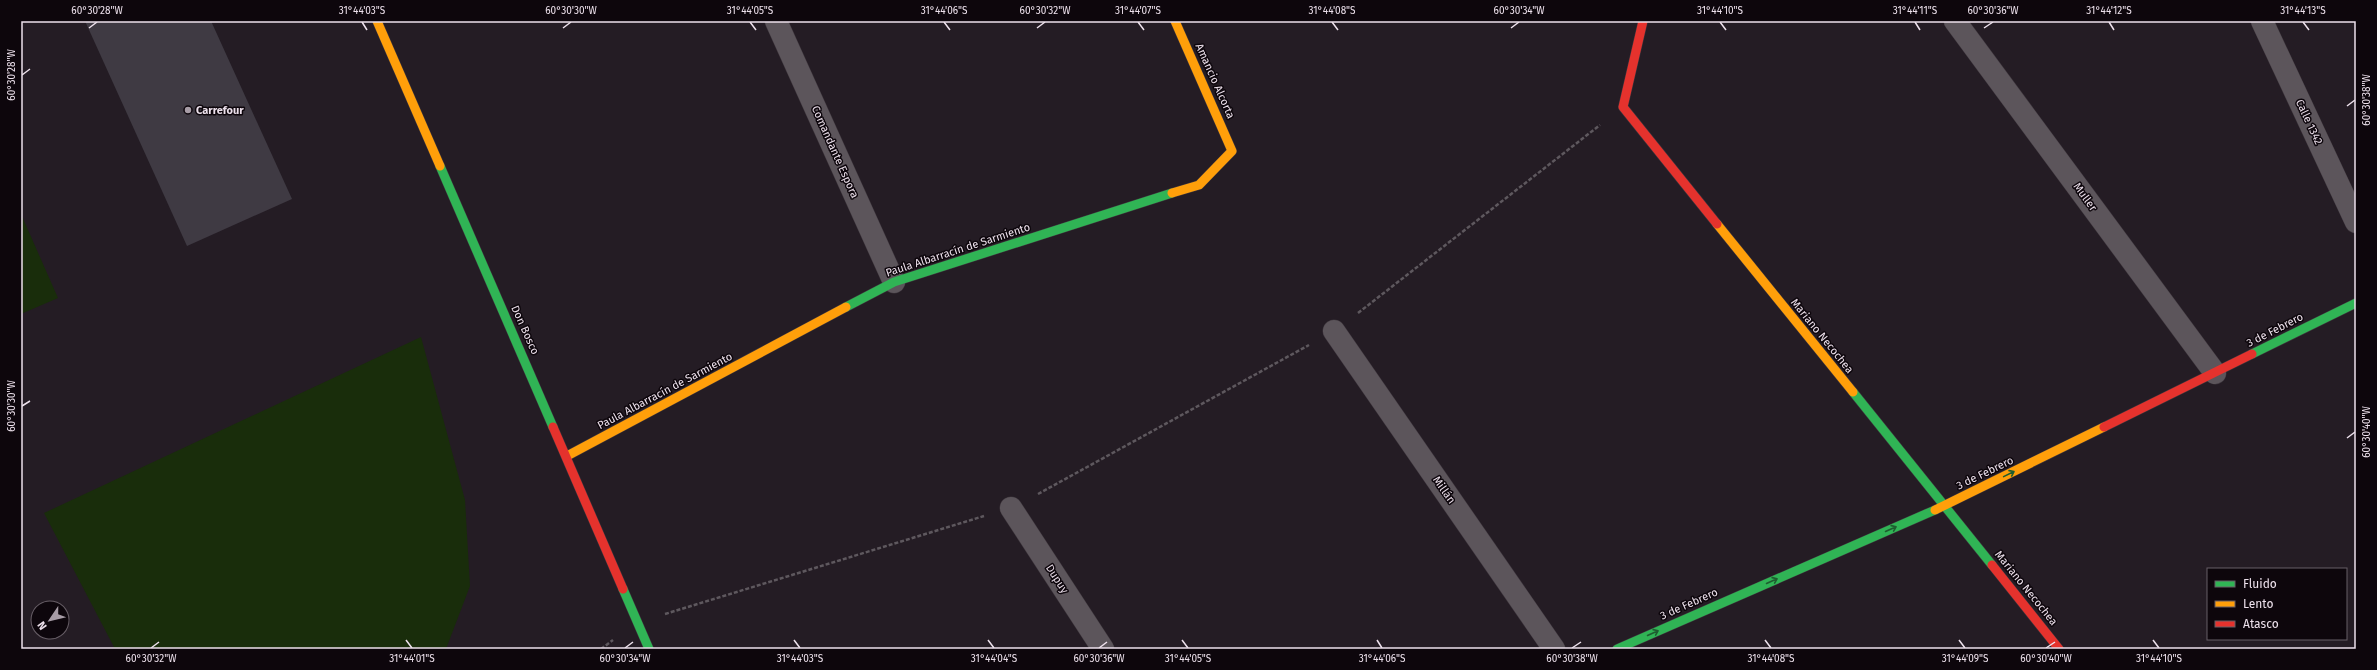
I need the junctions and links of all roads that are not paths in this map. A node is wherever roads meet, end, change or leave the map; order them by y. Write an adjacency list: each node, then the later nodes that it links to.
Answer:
1 (377, 21): 13 (street, Don Bosco)
2 (776, 21): 9 (street, Comandante Espora)
3 (1175, 21): 7 (street, Amancio Alcorta)
4 (1643, 21): 14 (street, Mariano Necochea)
5 (1955, 21): 12 (street, Muller)
6 (2262, 21): 8 (street, Calle 1342)
7 (1232, 150): 9 (street, Paula Albarracín de Sarmiento)
8 (2356, 222)
9 (894, 282): 13 (street, Paula Albarracín de Sarmiento)
10 (2356, 303): 12 (street, 3 de Febrero)
11 (1334, 332): 18 (street, Millán)
12 (2215, 373): 14 (street, 3 de Febrero, one-way to 12)
13 (567, 456): 16 (street, Don Bosco)
14 (1943, 506): 19 (street, 3 de Febrero, one-way to 14); 20 (street, Mariano Necochea)
15 (1011, 508): 17 (street, Dupuy)
16 (649, 649)
17 (1103, 649)
18 (1554, 649)
19 (1617, 649)
20 (2059, 649)

